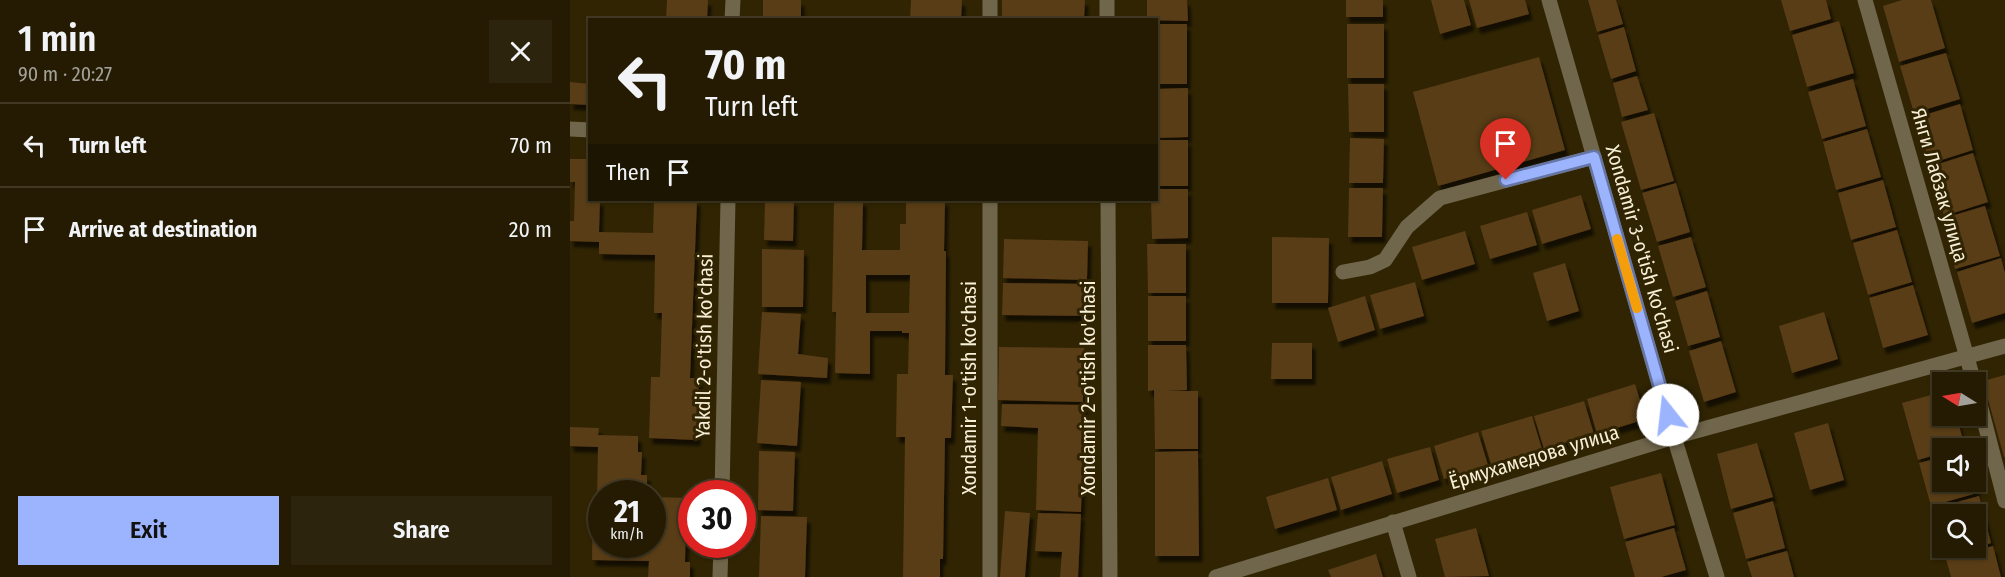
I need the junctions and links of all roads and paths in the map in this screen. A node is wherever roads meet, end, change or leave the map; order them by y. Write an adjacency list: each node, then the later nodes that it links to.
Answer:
1 (733, 0): 6 (street)
2 (990, 0): 7 (street)
3 (1107, 0): 8 (street)
4 (1549, 0): 11 (street, Xondamir 3-o'tish ko'chasi)
5 (1865, 0): 17 (street, Янги Лабзак улица)
6 (732, 18)
7 (990, 18)
8 (1107, 18)
9 (570, 129): 10 (street)
10 (588, 130)
11 (1594, 157): 15 (street); 20 (street, Xondamir 3-o'tish ko'chasi)
12 (728, 201): 21 (street, Yakdil 2-o'tish ko'chasi)
13 (990, 201): 26 (street, Xondamir 1-o'tish ko'chasi)
14 (1108, 201): 27 (street, Xondamir 2-o'tish ko'chasi)
15 (1343, 272)
16 (2005, 346): 17 (street, Ёрмухамедова улица)
17 (1967, 356): 18 (street, Янги Лабзак улица); 20 (street, Ёрмухамедова улица)
18 (1971, 372)
19 (1986, 426): 22 (street)
20 (1674, 436): 23 (street, Ёрмухамедова улица); 30 (street, Xondamir 3-o'tish ko'chasi)
21 (722, 480)
22 (2005, 501)
23 (1393, 522): 28 (street, Ёрмухамедова улица); 29 (street)
24 (721, 558): 25 (street)
25 (720, 577)
26 (990, 577)
27 (1110, 577)
28 (1216, 577)
29 (1409, 577)
30 (1717, 577)

